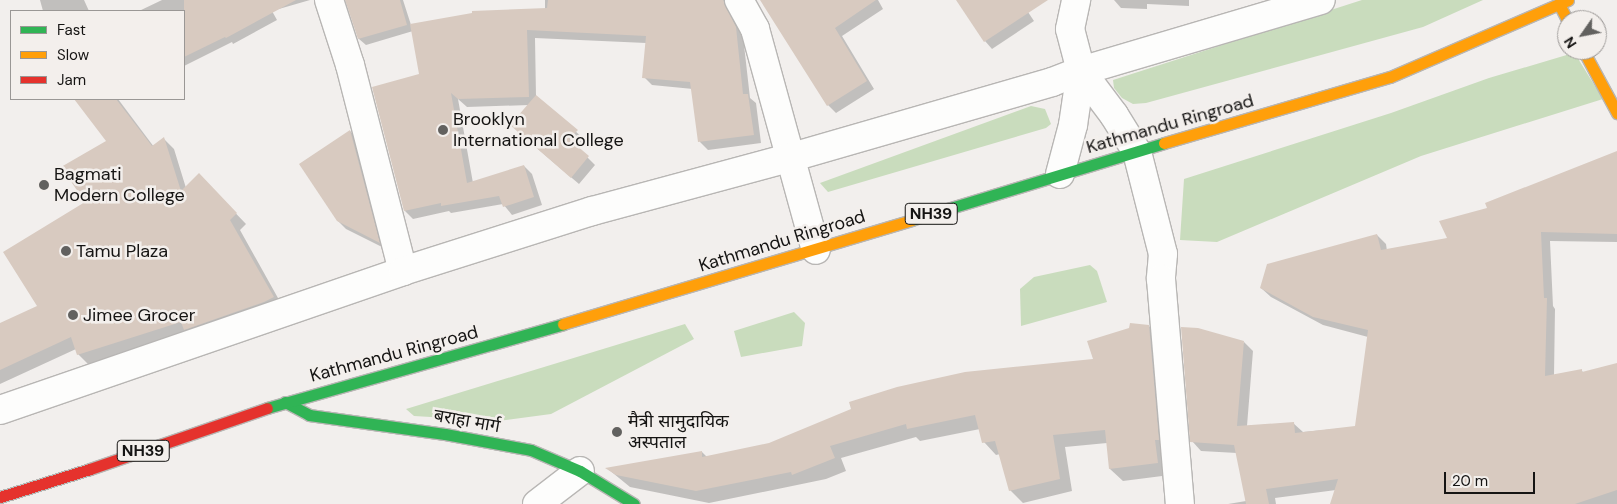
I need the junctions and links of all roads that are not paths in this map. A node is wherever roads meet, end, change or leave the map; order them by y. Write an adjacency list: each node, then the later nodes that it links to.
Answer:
1 (329, 0): 13 (street)
2 (739, 0): 10 (street)
3 (1076, 0): 7 (street)
4 (1321, 0): 7 (street)
5 (1563, 2): 9 (main road, Kathmandu Ringroad / NH39)
6 (1588, 60): 8 (main road)
7 (1081, 71): 9 (street); 10 (street); 11 (street)
8 (1617, 113)
9 (1137, 152): 11 (main road, Kathmandu Ringroad / NH39); 20 (street)
10 (789, 158): 12 (street); 13 (street)
11 (1060, 174): 12 (main road, Kathmandu Ringroad / NH39)
12 (816, 250): 14 (main road, Kathmandu Ringroad / NH39)
13 (403, 271): 15 (street)
14 (286, 402): 16 (main road, बराहा मार्ग); 17 (main road, Kathmandu Ringroad / NH39)
15 (0, 410)
16 (580, 471): 18 (street); 19 (main road, बराहा मार्ग)
17 (0, 497)
18 (537, 504)
19 (634, 504)
20 (1180, 504)

